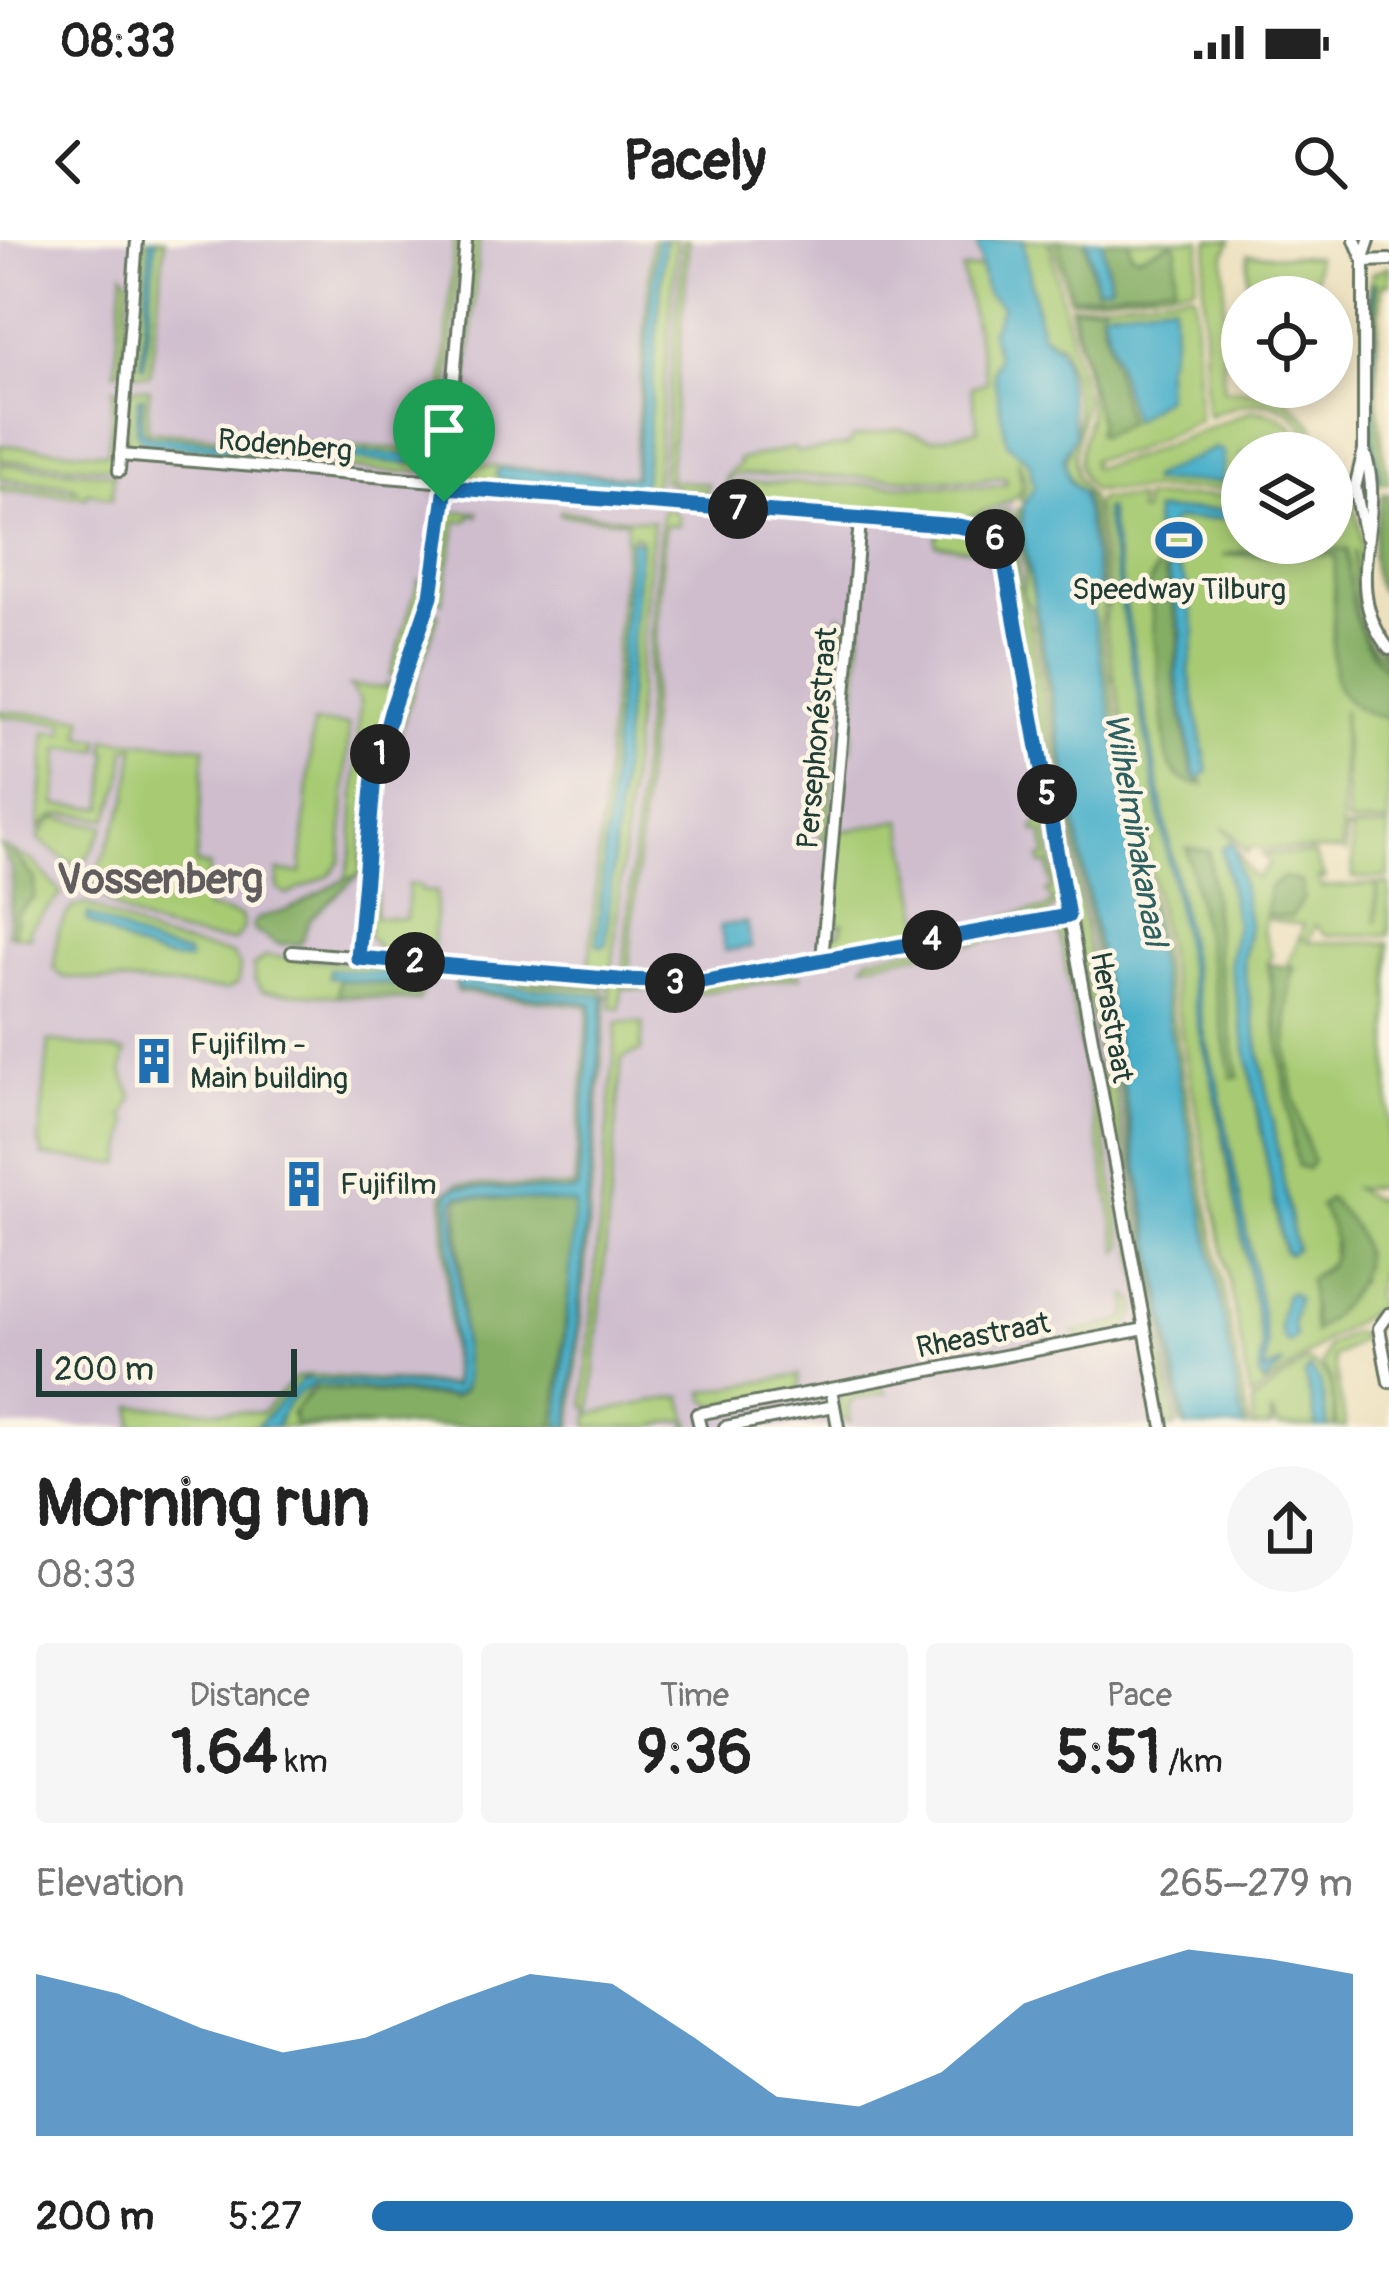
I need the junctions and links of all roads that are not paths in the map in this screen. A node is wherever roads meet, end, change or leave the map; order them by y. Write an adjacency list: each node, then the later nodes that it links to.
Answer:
1 (137, 240): 7 (street)
2 (466, 240): 9 (street)
3 (1355, 240): 5 (street)
4 (1369, 240): 5 (street)
5 (1363, 260): 6 (street); 12 (street)
6 (1389, 260)
7 (120, 455): 8 (street); 9 (street, Rodenberg)
8 (119, 471)
9 (446, 484): 10 (street, Rodenberg); 15 (street)
10 (860, 521): 11 (street, Rodenberg); 16 (street, Persephonéstraat)
11 (1000, 545): 13 (street, Herastraat)
12 (1389, 649)
13 (1068, 916): 16 (street); 18 (street, Herastraat)
14 (292, 952): 15 (street)
15 (358, 958): 16 (street)
16 (822, 960)
17 (1389, 1314): 19 (street)
18 (1144, 1329): 20 (street, Rheastraat); 25 (street, Herastraat)
19 (1389, 1382)
20 (831, 1388): 21 (street); 22 (street, Rheastraat)
21 (834, 1406): 23 (street); 24 (street)
22 (700, 1427)
23 (725, 1427)
24 (838, 1427)
25 (1163, 1427)

